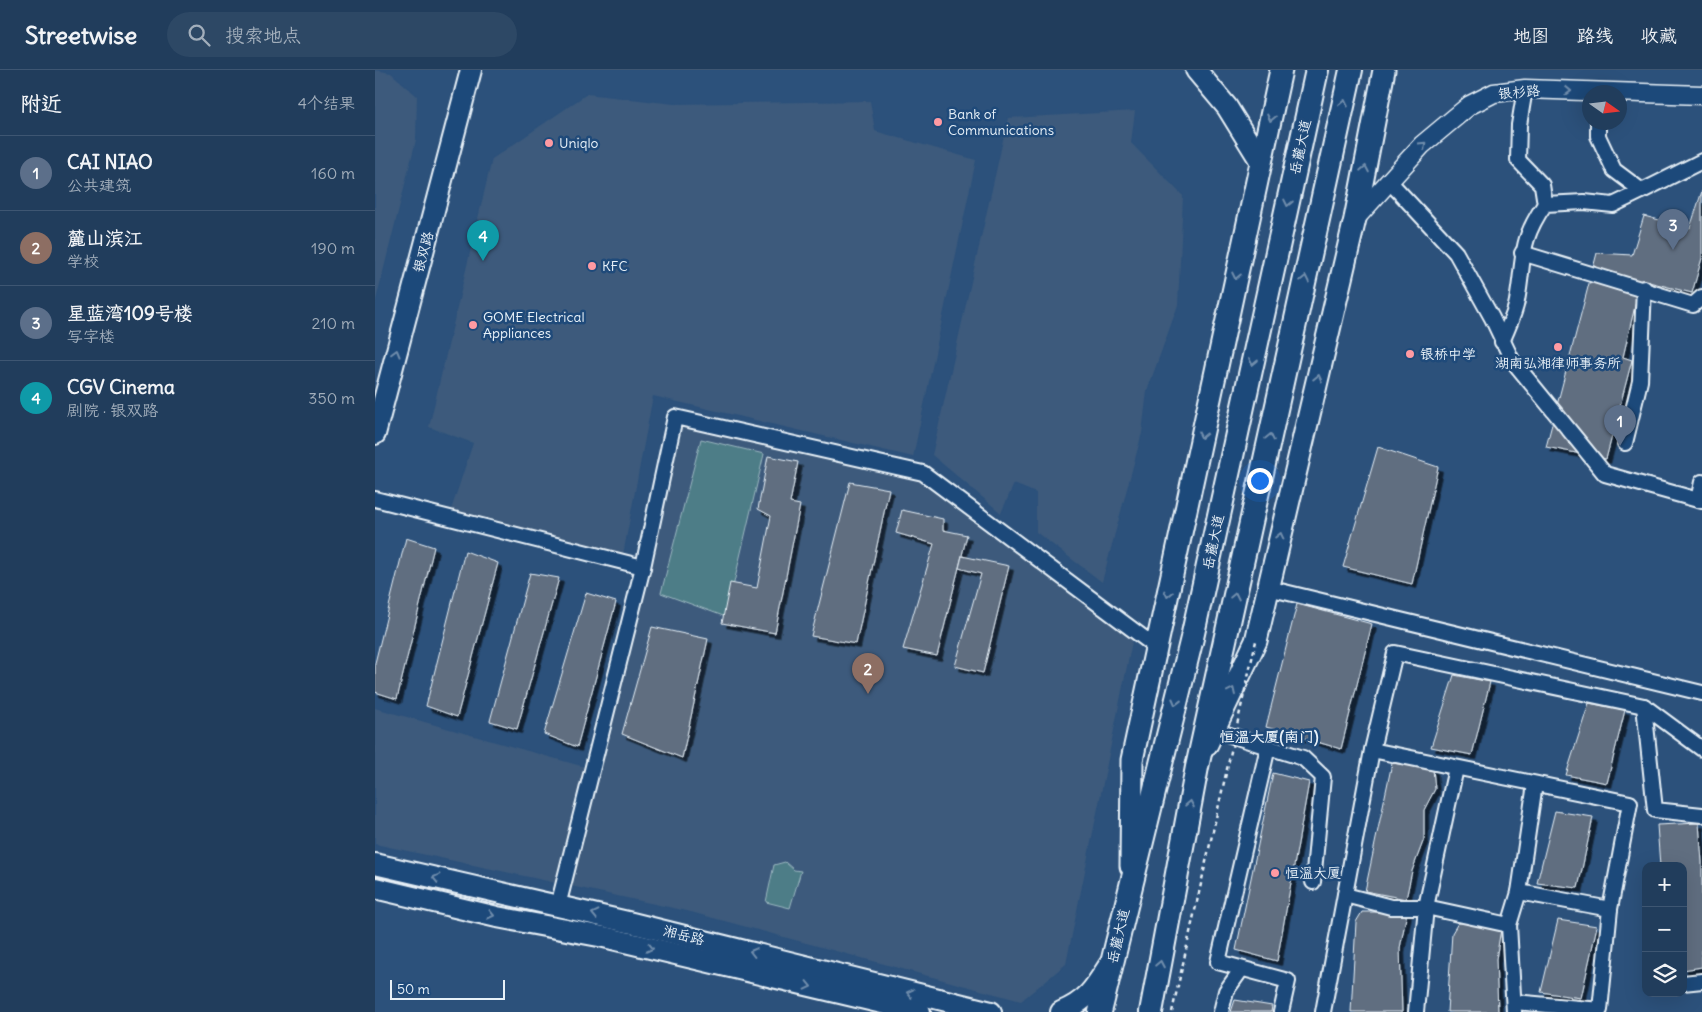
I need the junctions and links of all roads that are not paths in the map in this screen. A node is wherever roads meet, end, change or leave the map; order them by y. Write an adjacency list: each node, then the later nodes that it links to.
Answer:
1 (457, 70): 23 (main road, 银双路)
2 (471, 70): 24 (main road, 银双路, one-way to 2)
3 (1196, 70): 14 (main road)
4 (1281, 70): 14 (main road, one-way to 14)
5 (1317, 70): 44 (highway, 岳麓大道, one-way to 44)
6 (1351, 70): 38 (highway, one-way to 6)
7 (1384, 70): 18 (main road, one-way to 7)
8 (1525, 89): 9 (street, 银杉路, one-way to 9); 15 (street, 银杉路, one-way to 8); 17 (street)
9 (1582, 91)
10 (1627, 93): 11 (street, 银杉路)
11 (1702, 95)
12 (1599, 130): 16 (street)
13 (1702, 161): 16 (street)
14 (1261, 162): 31 (main road, one-way to 31)
15 (1389, 181): 18 (street, 银杉路); 22 (street)
16 (1643, 191): 17 (street)
17 (1545, 204): 19 (street)
18 (1355, 219): 30 (main road, one-way to 18)
19 (1522, 253): 20 (street); 22 (street)
20 (1645, 288): 21 (street); 25 (street)
21 (1702, 298)
22 (1502, 342): 28 (street)
23 (375, 379)
24 (375, 434)
25 (1625, 442)
26 (1702, 482): 28 (street)
27 (375, 499): 29 (street)
28 (1700, 501)
29 (643, 567): 31 (street); 48 (street)
30 (1268, 588): 32 (street); 34 (main road, one-way to 30)
31 (1156, 647): 44 (main road)
32 (1702, 693)
33 (1644, 706): 36 (street); 37 (street); 41 (street)
34 (1214, 730): 35 (street); 38 (main road)
35 (1268, 747): 43 (street); 53 (street)
36 (1702, 749)
37 (1372, 750): 39 (street); 47 (street)
38 (1197, 767): 61 (highway, one-way to 38)
39 (1456, 768): 40 (street); 49 (street)
40 (1535, 784): 46 (street); 50 (street)
41 (1702, 815)
42 (375, 864): 48 (main road, 湘岳路, one-way to 42)
43 (1313, 882)
44 (1131, 884): 52 (highway, 岳麓大道)
45 (375, 888): 57 (main road, 湘岳路, one-way to 57)
46 (1519, 892): 50 (street); 51 (street)
47 (1345, 895): 49 (street); 64 (street)
48 (559, 906): 58 (main road, 湘岳路, one-way to 48)
49 (1426, 907): 51 (street); 65 (street)
50 (1610, 909): 56 (street)
51 (1509, 925): 56 (street)
52 (1113, 960): 59 (main road); 60 (highway, 岳麓大道)
53 (1241, 970): 62 (street); 63 (street)
54 (1702, 981): 55 (street)
55 (1687, 983)
56 (1514, 1007)
57 (920, 1012)
58 (991, 1012)
59 (1061, 1012)
60 (1101, 1012)
61 (1151, 1012)
62 (1221, 1012)
63 (1281, 1012)
64 (1323, 1012)
65 (1416, 1012)

